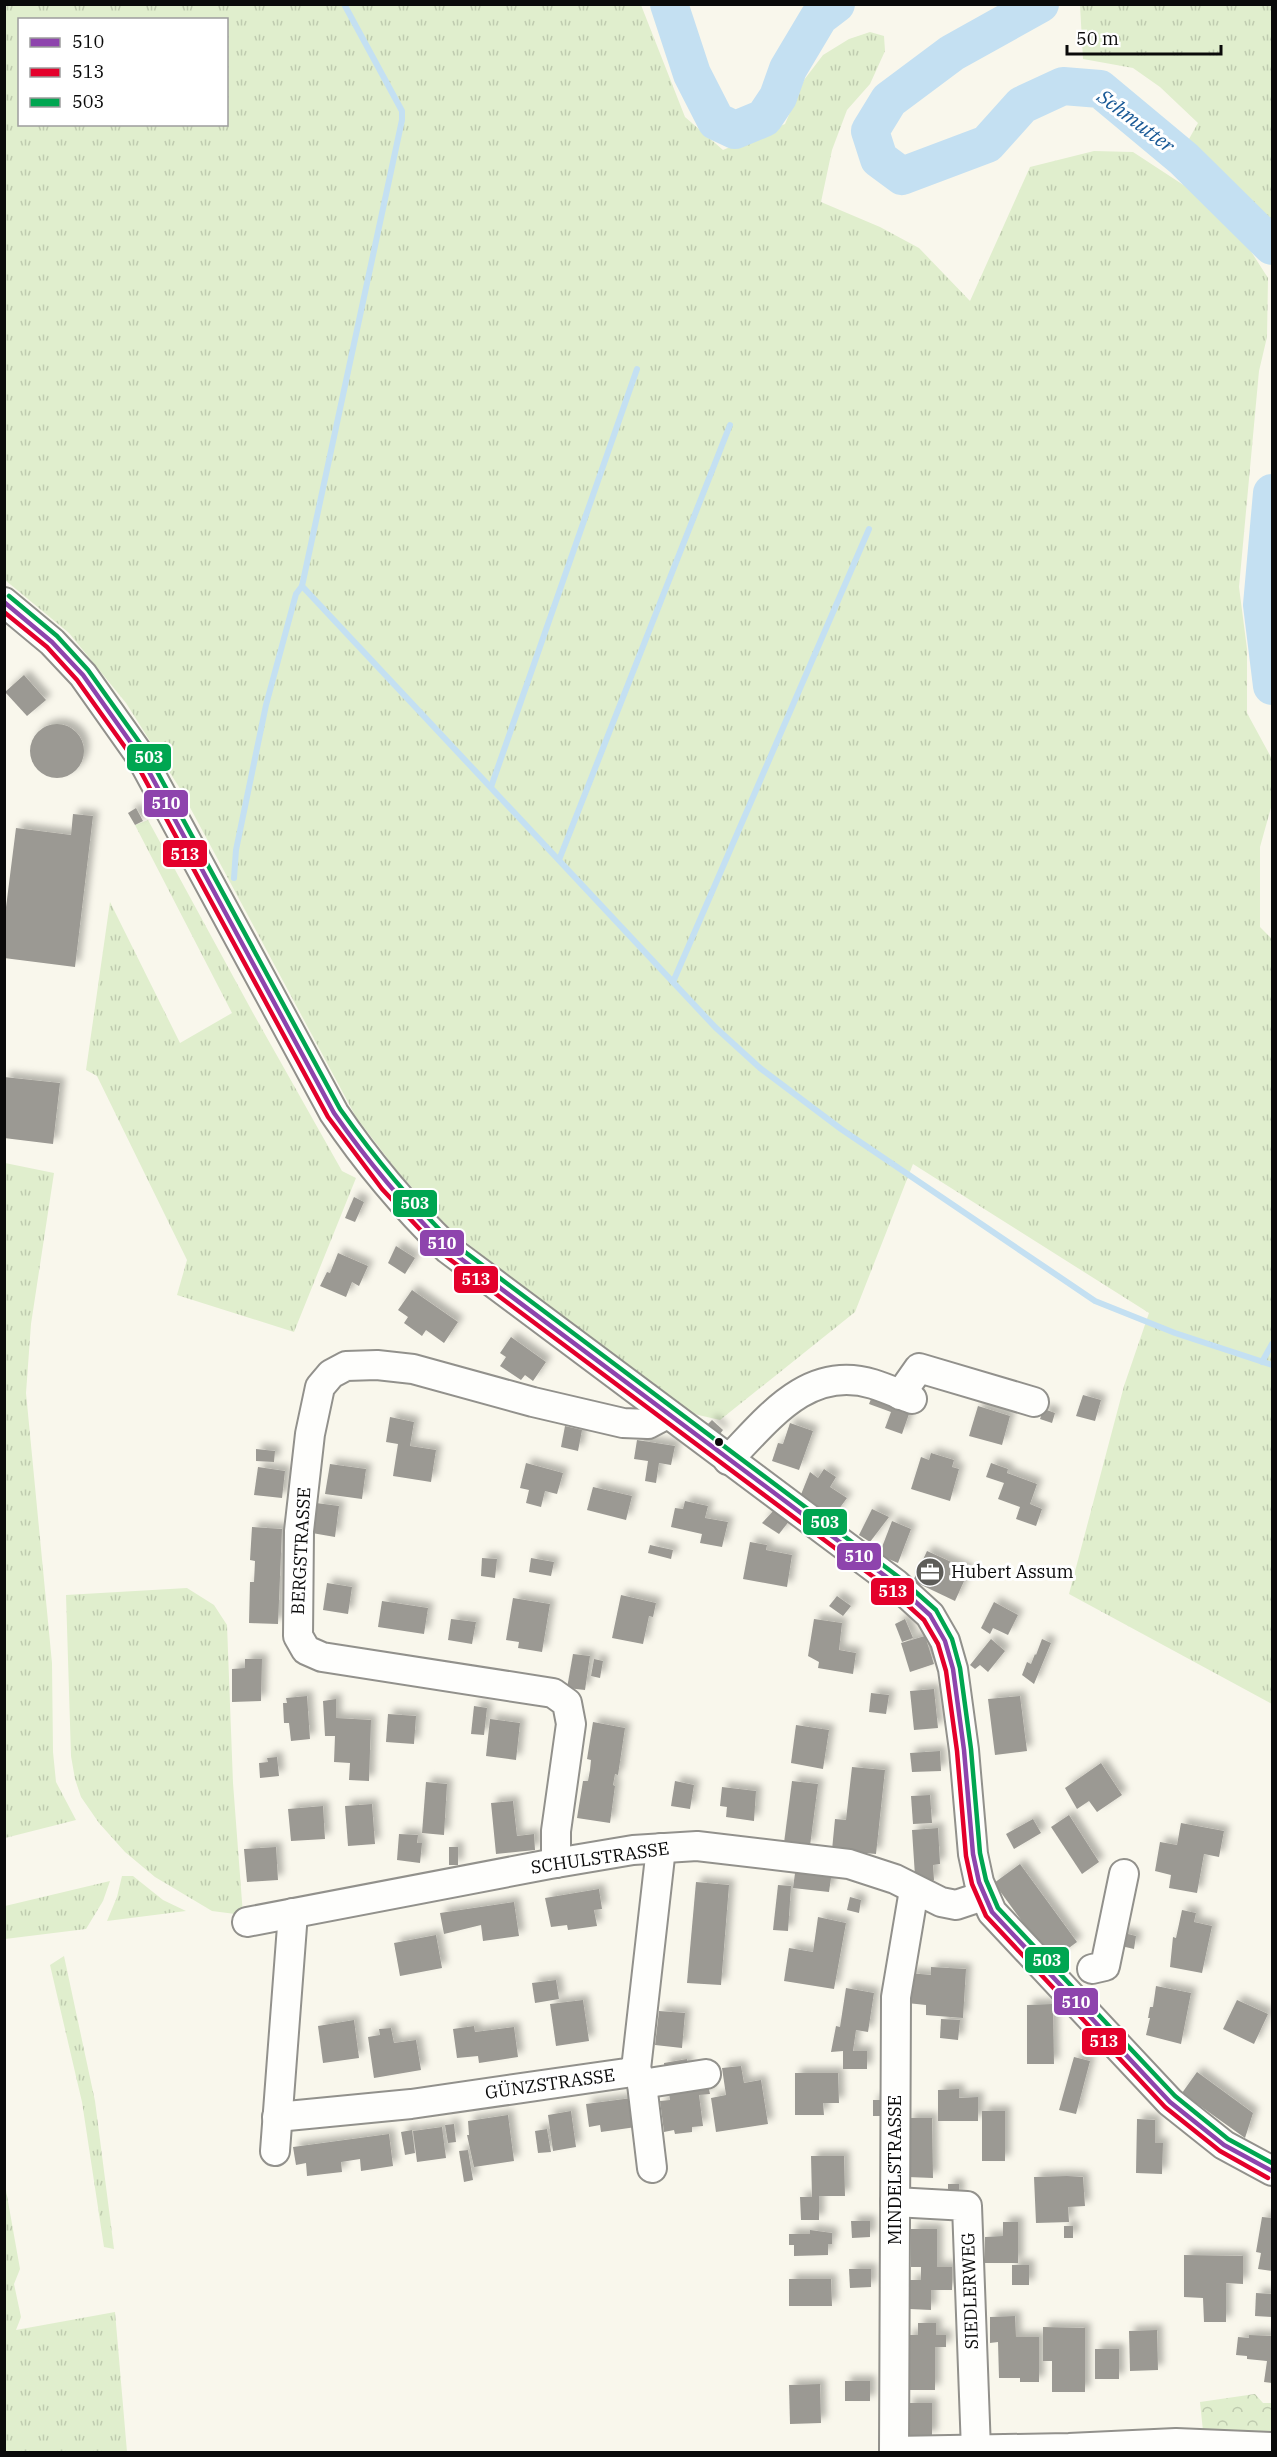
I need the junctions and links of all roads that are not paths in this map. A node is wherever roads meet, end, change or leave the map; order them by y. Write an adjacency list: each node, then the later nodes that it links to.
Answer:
1 (4, 602): 3 (street)
2 (1034, 1402): 4 (street)
3 (667, 1414): 4 (street); 6 (street, BERGSTRASSE)
4 (728, 1460): 9 (street)
5 (661, 1848): 6 (street, SCHULSTRASSE); 8 (street, SCHULSTRASSE); 14 (street, GÜNZSTRASSE)
6 (556, 1863): 10 (street, SCHULSTRASSE)
7 (1124, 1874): 12 (street)
8 (914, 1890): 9 (street, SCHULSTRASSE); 19 (street, MINDELSTRASSE)
9 (983, 1896): 12 (street)
10 (292, 1913): 11 (street, SCHULSTRASSE); 15 (street)
11 (247, 1922)
12 (1084, 2009): 18 (street)
13 (706, 2074): 14 (street)
14 (639, 2076): 15 (street, GÜNZSTRASSE); 17 (street)
15 (277, 2117): 16 (street)
16 (275, 2151)
17 (652, 2168)
18 (1272, 2171)
19 (895, 2202): 21 (street, SIEDLERWEG); 21 (street, MINDELSTRASSE)
20 (1272, 2447): 21 (street)
21 (976, 2450)

